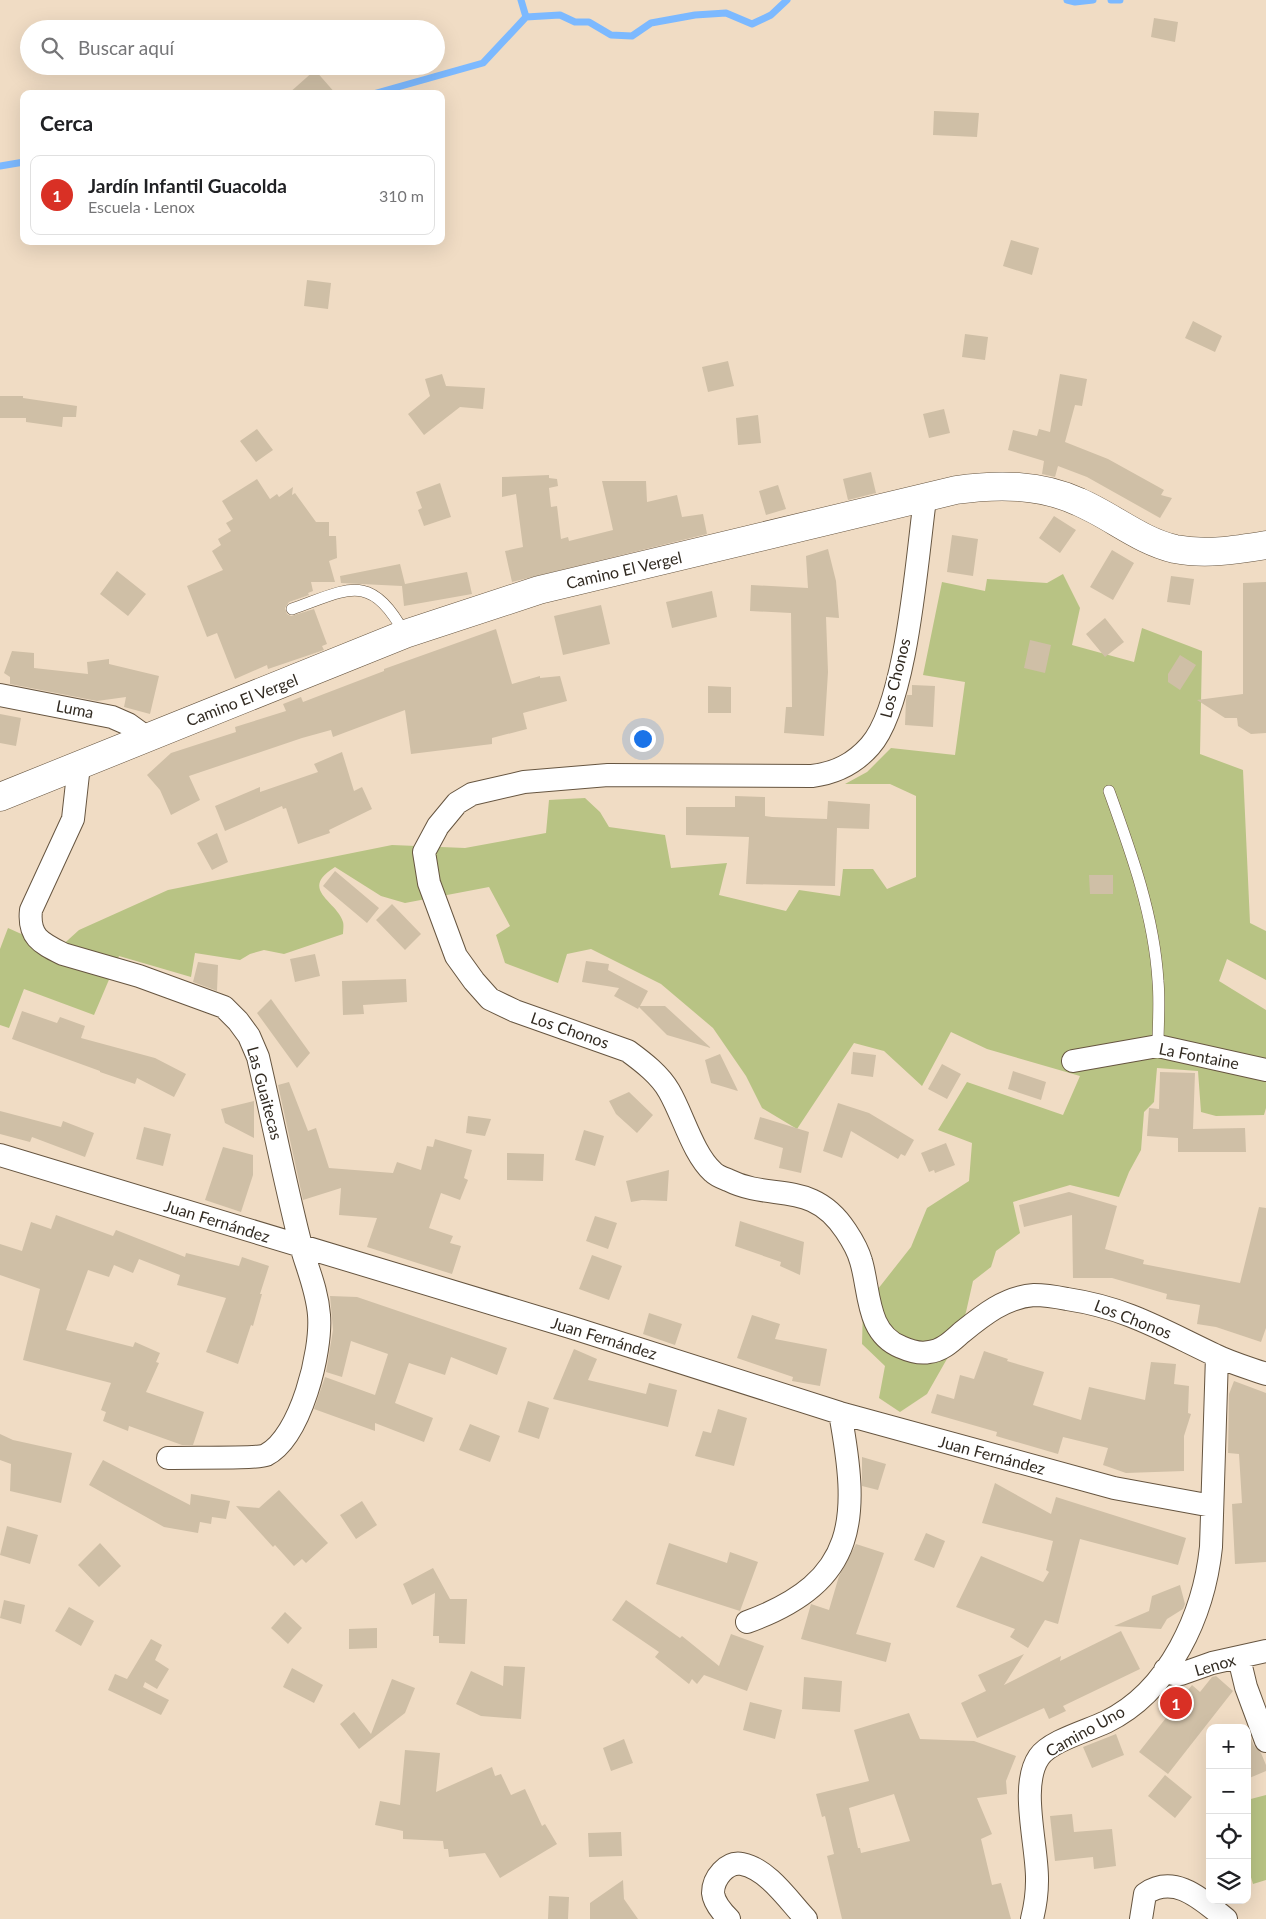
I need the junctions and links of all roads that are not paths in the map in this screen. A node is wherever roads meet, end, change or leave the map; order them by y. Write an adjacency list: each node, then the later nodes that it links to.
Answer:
1 (925, 499): 2 (street, Camino El Vergel); 4 (street, Camino El Vergel); 15 (street, Los Chonos)
2 (1266, 545)
3 (292, 609): 4 (lane)
4 (405, 634): 6 (street, Camino El Vergel)
5 (0, 695): 6 (street, Luma)
6 (146, 737): 7 (street, Camino El Vergel)
7 (79, 765): 9 (street, Camino El Vergel); 14 (street, Las Guaitecas)
8 (1109, 791): 10 (lane)
9 (0, 797)
10 (1158, 1046): 11 (street, La Fontaine); 12 (street, La Fontaine)
11 (1073, 1061)
12 (1266, 1070)
13 (0, 1155): 14 (street, Juan Fernández)
14 (301, 1246): 17 (street, Juan Fernández); 18 (street, Las Guaitecas)
15 (1217, 1356): 16 (street, Los Chonos); 19 (street)
16 (1266, 1374)
17 (840, 1413): 19 (street, Juan Fernández); 20 (street)
18 (168, 1458)
19 (1212, 1506): 23 (street, Camino Uno)
20 (747, 1622)
21 (1266, 1652): 22 (street, Lenox)
22 (1239, 1658): 23 (street, Lenox); 24 (street)
23 (1165, 1670): 27 (street, Camino Uno)
24 (1266, 1741)
25 (728, 1919): 26 (street)
26 (806, 1919)
27 (1032, 1919)
28 (1140, 1919): 29 (street)
29 (1226, 1919)

